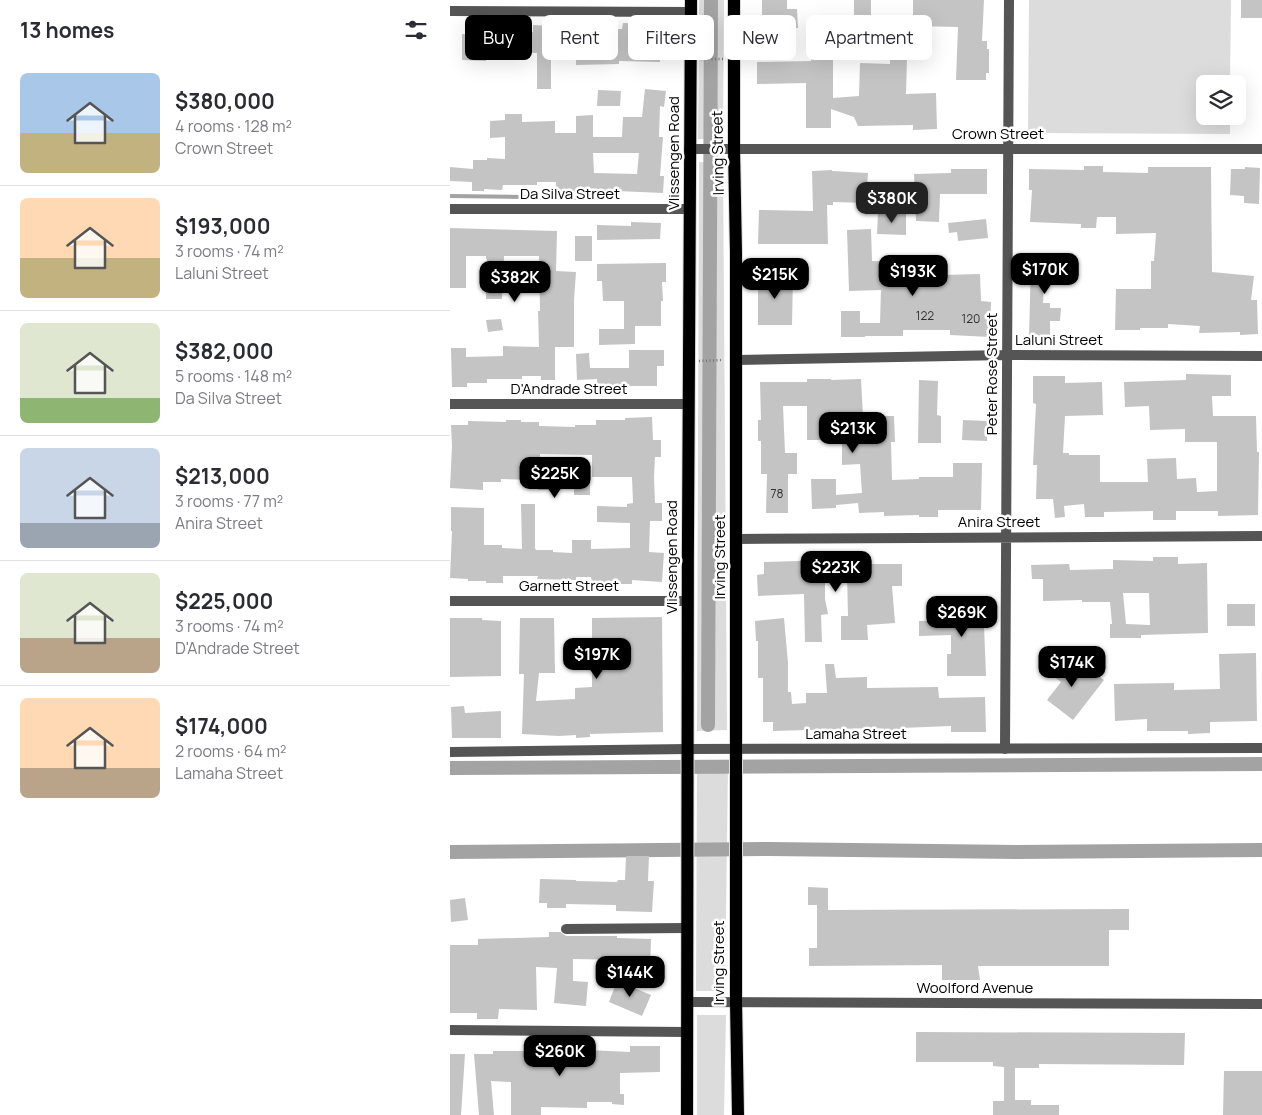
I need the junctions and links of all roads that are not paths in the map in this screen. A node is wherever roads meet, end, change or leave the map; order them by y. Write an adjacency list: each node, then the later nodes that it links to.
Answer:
1 (734, 0): 7 (main road, Irving Street)
2 (1009, 0): 8 (street, Peter Rose Street)
3 (690, 6): 4 (street); 6 (main road, Vlissengen Road)
4 (450, 11)
5 (1262, 148): 8 (street, Crown Street)
6 (696, 149): 7 (street, Crown Street); 10 (main road, Vlissengen Road)
7 (729, 149): 8 (street, Crown Street); 13 (main road, Irving Street)
8 (1008, 149): 11 (street, Peter Rose Street)
9 (450, 209): 10 (street, Da Silva Street)
10 (690, 210): 15 (main road, Vlissengen Road)
11 (1007, 355): 12 (street, Laluni Street); 13 (street, Laluni Street); 17 (street, Peter Rose Street)
12 (1262, 356)
13 (732, 360): 18 (main road, Irving Street)
14 (450, 404): 15 (street, D'Andrade Street)
15 (688, 404): 20 (main road, Vlissengen Road)
16 (1262, 536): 17 (street, Anira Street)
17 (1006, 537): 18 (street, Anira Street); 23 (street, Peter Rose Street)
18 (736, 539): 25 (main road, Irving Street)
19 (450, 601): 20 (street, Garnett Street)
20 (688, 601): 22 (main road, Vlissengen Road)
21 (1262, 748): 23 (street, Lamaha Street)
22 (688, 749): 24 (street, Lamaha Street); 25 (street, Lamaha Street); 26 (main road, Vlissengen Road)
23 (1005, 749): 25 (street, Lamaha Street)
24 (450, 752)
25 (736, 754): 29 (main road, Irving Street)
26 (687, 928): 27 (street); 28 (main road, Vlissengen Road)
27 (566, 929)
28 (687, 1002): 29 (street, Woolford Avenue); 32 (main road, Vlissengen Road)
29 (736, 1002): 30 (street, Woolford Avenue); 34 (main road, Irving Street)
30 (1262, 1004)
31 (450, 1030): 32 (street)
32 (687, 1032): 33 (main road, Vlissengen Road)
33 (687, 1115)
34 (738, 1115)

